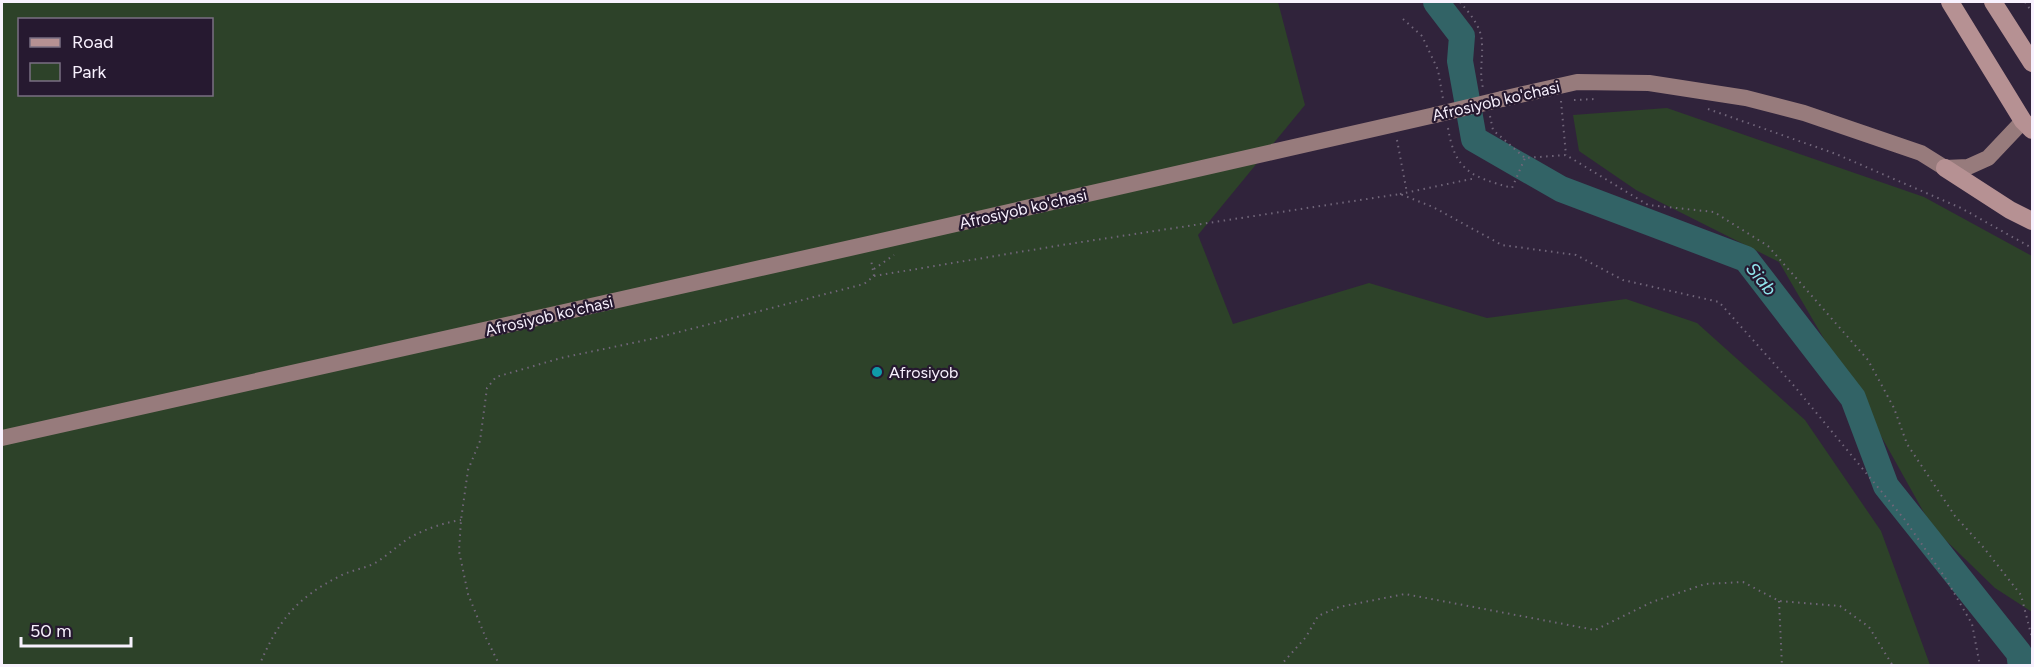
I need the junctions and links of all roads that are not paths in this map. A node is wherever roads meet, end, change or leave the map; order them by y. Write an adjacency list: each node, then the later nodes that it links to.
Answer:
1 (1950, 2): 4 (main road)
2 (1993, 2): 3 (main road)
3 (2032, 63)
4 (2029, 119): 5 (street)
5 (1945, 168): 6 (main road); 7 (street, Afrosiyob ko'chasi, bridge)
6 (2032, 221)
7 (2, 438)

